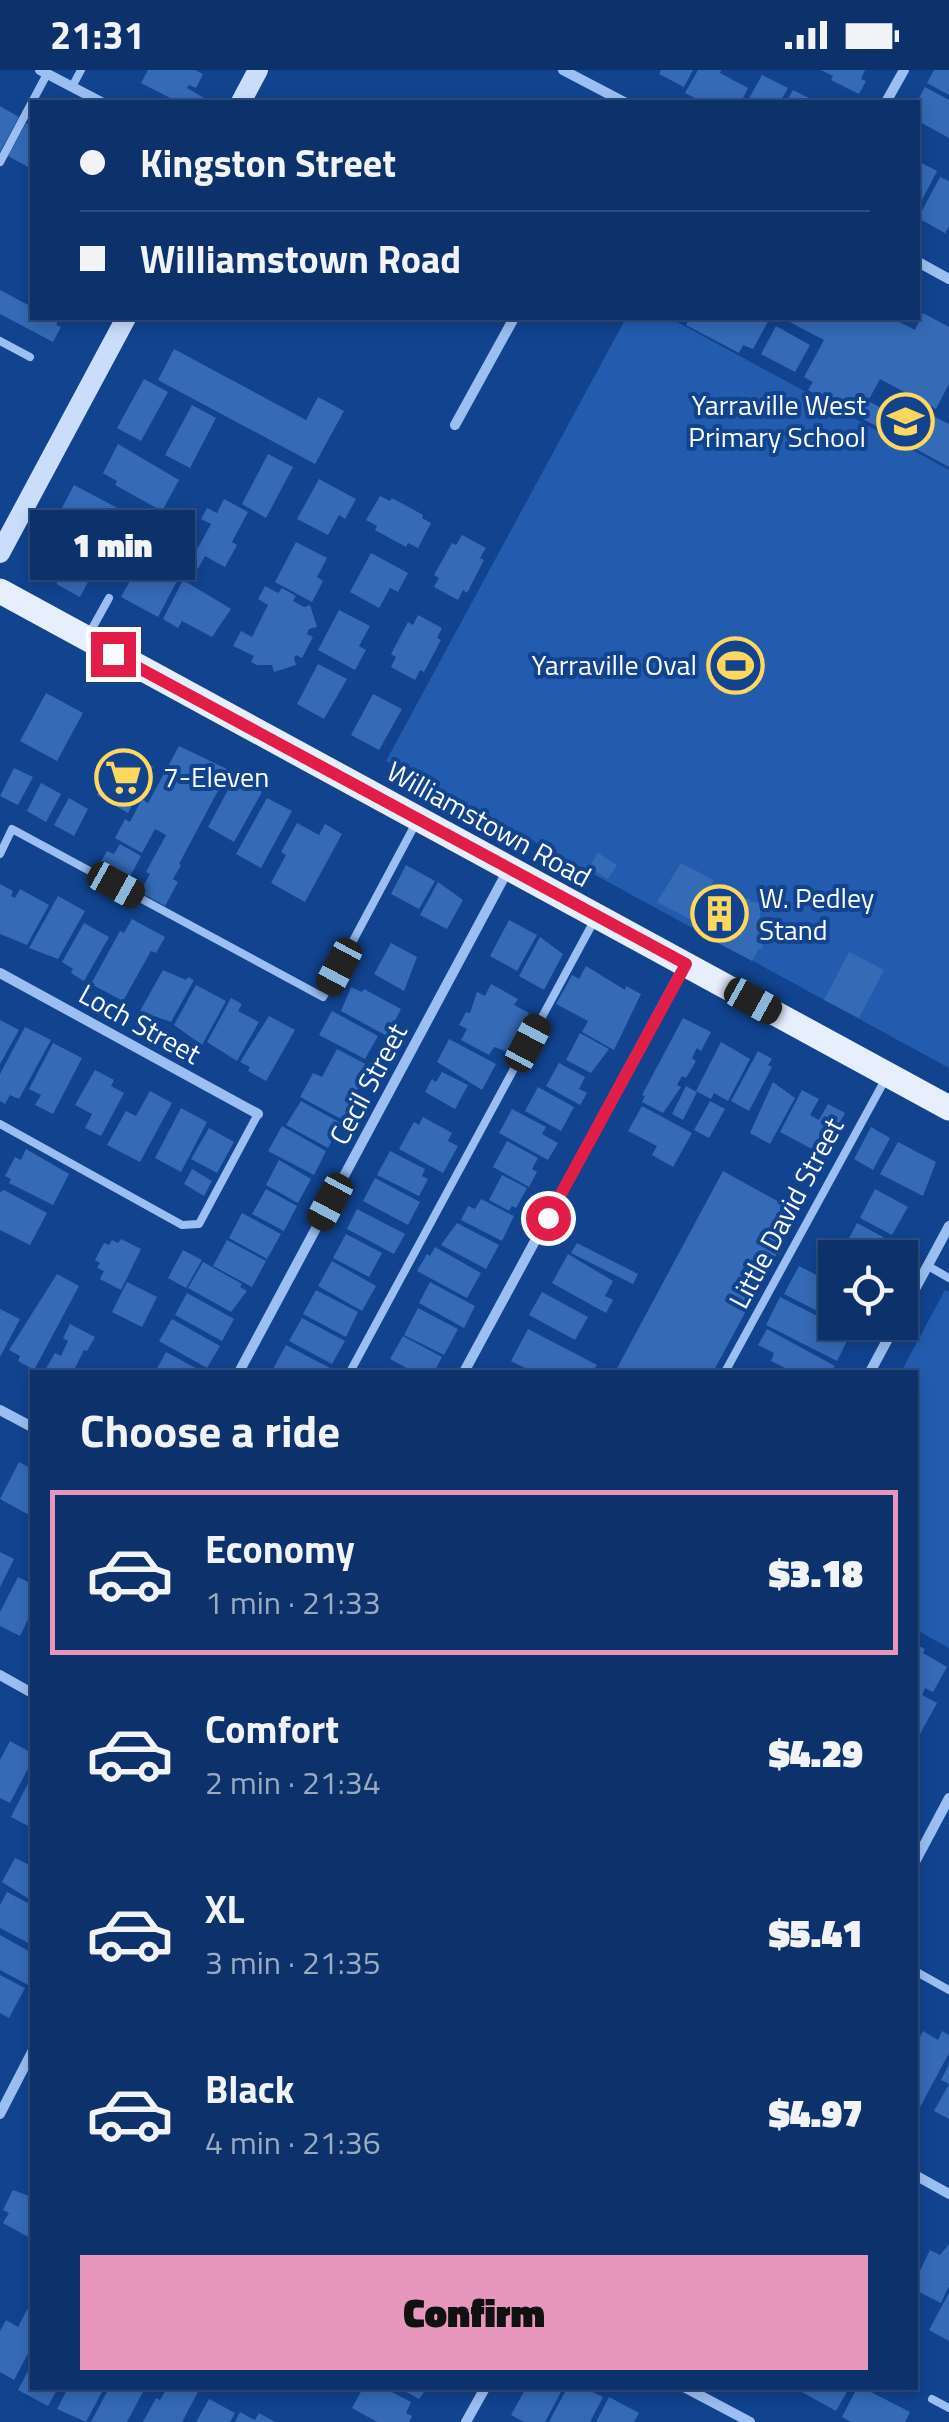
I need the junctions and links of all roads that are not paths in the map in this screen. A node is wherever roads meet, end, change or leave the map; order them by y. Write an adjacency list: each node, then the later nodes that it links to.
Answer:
1 (82, 70): 6 (lane)
2 (258, 70): 8 (main road)
3 (563, 70): 9 (street)
4 (904, 70): 10 (street)
5 (43, 72): 6 (street); 11 (lane)
6 (72, 87): 7 (street)
7 (97, 100)
8 (242, 100)
9 (620, 100)
10 (887, 100)
11 (0, 162)
12 (920, 263): 13 (street)
13 (949, 279)
14 (125, 320): 19 (main road)
15 (513, 320): 18 (street)
16 (0, 341): 17 (lane)
17 (30, 357)
18 (455, 425)
19 (0, 553)
20 (0, 591): 22 (main road, Williamstown Road)
21 (109, 598): 22 (lane)
22 (86, 639): 23 (main road, Williamstown Road)
23 (418, 819): 24 (lane); 25 (main road, Williamstown Road)
24 (0, 854)
25 (509, 869): 26 (main road, Williamstown Road); 38 (street, Cecil Street)
26 (596, 916): 27 (main road, Williamstown Road); 39 (lane)
27 (686, 964): 29 (main road, Williamstown Road); 40 (street)
28 (0, 973): 31 (street, Loch Street)
29 (887, 1074): 30 (main road, Williamstown Road); 41 (lane, Little David Street)
30 (949, 1108)
31 (258, 1114): 32 (lane)
32 (0, 1124)
33 (949, 1226): 34 (street)
34 (928, 1266): 35 (lane); 36 (street)
35 (949, 1278)
36 (918, 1285)
37 (888, 1340): 42 (street)
38 (241, 1370)
39 (351, 1370)
40 (465, 1370)
41 (727, 1370)
42 (871, 1370)
43 (0, 1410): 44 (street)
44 (30, 1426)
45 (0, 1675): 46 (street)
46 (30, 1692)
47 (949, 1798): 48 (street)
48 (918, 1856)
49 (918, 1973): 50 (lane)
50 (949, 1990)
51 (30, 2055): 52 (street)
52 (5, 2092): 53 (street)
53 (0, 2114)
54 (918, 2177): 55 (street)
55 (949, 2194)
56 (484, 2390): 60 (street)
57 (690, 2390): 61 (street)
58 (932, 2399): 59 (lane)
59 (949, 2408)
60 (466, 2422)
61 (750, 2422)

